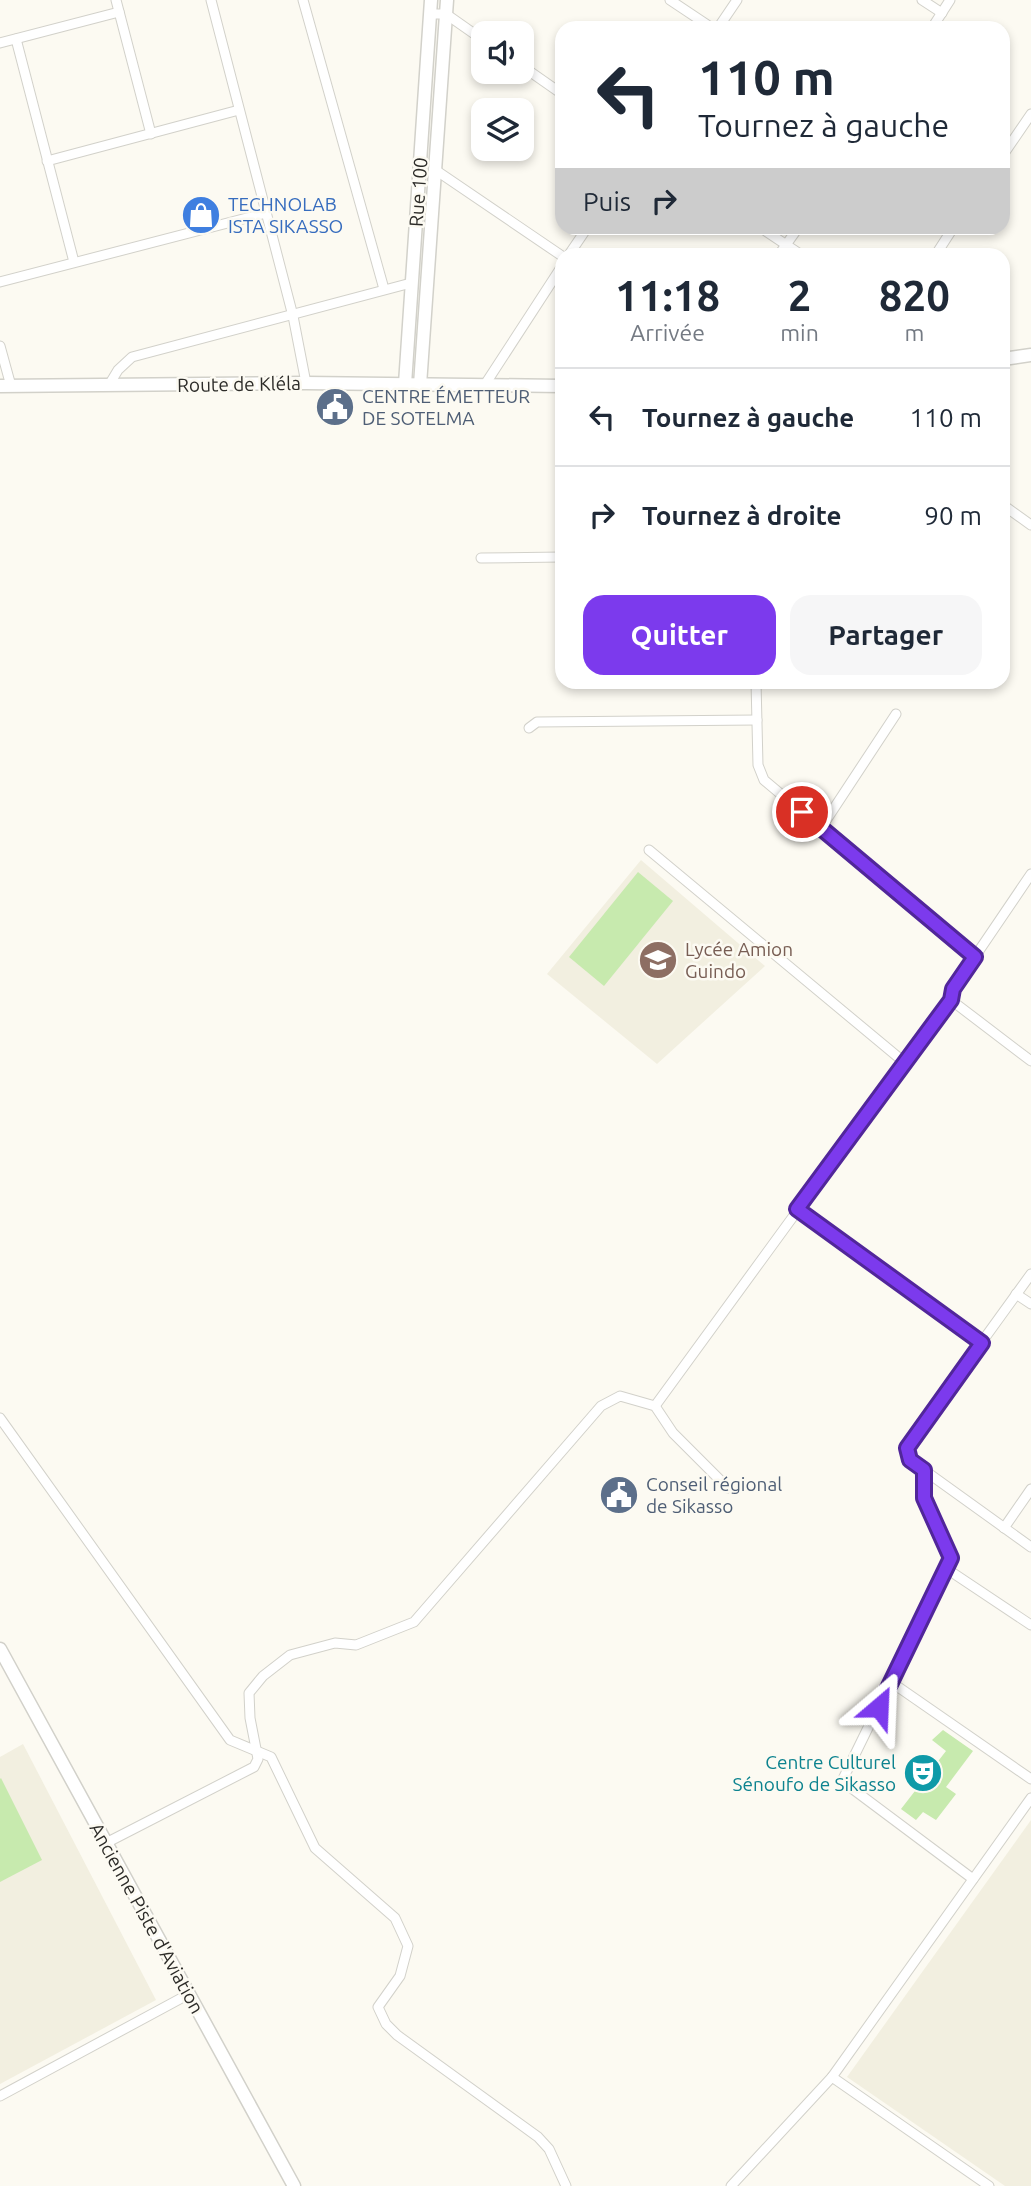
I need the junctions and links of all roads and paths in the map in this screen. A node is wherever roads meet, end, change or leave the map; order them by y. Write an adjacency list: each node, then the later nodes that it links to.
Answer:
1 (116, 0): 10 (street)
2 (211, 0): 22 (street)
3 (303, 0): 39 (street)
4 (431, 0): 12 (street, Rue 100)
5 (447, 0): 13 (street)
6 (670, 0): 14 (street)
7 (737, 0): 15 (street)
8 (922, 0): 11 (street)
9 (950, 0): 11 (street)
10 (119, 12): 18 (street); 24 (street)
11 (942, 13): 16 (street)
12 (430, 14): 13 (street); 38 (street, Rue 100)
13 (446, 15): 17 (street); 27 (street)
14 (702, 21)
15 (723, 21)
16 (937, 21)
17 (471, 32)
18 (16, 39): 19 (street); 26 (street)
19 (0, 43)
20 (534, 74): 21 (street)
21 (555, 89)
22 (239, 110): 24 (street); 28 (street)
23 (1031, 114): 25 (street)
24 (152, 134): 26 (street)
25 (1010, 145)
26 (47, 161): 35 (street)
27 (434, 169): 34 (street); 47 (street)
28 (266, 213): 35 (street); 40 (street)
29 (772, 235): 31 (street)
30 (793, 235): 31 (street)
31 (786, 244): 32 (street); 33 (street)
32 (783, 248)
33 (792, 248)
34 (555, 251)
35 (74, 262): 37 (street)
36 (555, 276): 49 (street)
37 (0, 282)
38 (411, 283): 39 (street); 45 (street, Rue 100)
39 (384, 289): 40 (street)
40 (293, 316): 44 (street); 46 (street)
41 (0, 346): 48 (street)
42 (1031, 355): 43 (street)
43 (1010, 358)
44 (306, 383): 45 (street, Route de Kléla); 46 (street, Route de Kléla)
45 (405, 384): 47 (street, Route de Kléla)
46 (109, 385): 48 (street, Route de Kléla)
47 (420, 385): 49 (street, Route de Kléla)
48 (6, 386)
49 (484, 386): 50 (street, Route de Kléla)
50 (555, 386)
51 (1010, 510): 52 (street)
52 (1031, 525)
53 (555, 557): 54 (street)
54 (481, 558)
55 (756, 689): 57 (street)
56 (896, 715): 59 (street)
57 (757, 720): 58 (street); 59 (street)
58 (529, 728)
59 (821, 828): 62 (street)
60 (649, 850): 65 (street)
61 (1031, 874): 62 (street)
62 (975, 957): 63 (street)
63 (951, 1000): 64 (street); 65 (street)
64 (1031, 1060)
65 (904, 1062): 66 (street)
66 (797, 1209): 70 (street); 71 (street)
67 (1031, 1274): 68 (street)
68 (1016, 1294): 69 (street); 70 (street)
69 (1031, 1304)
70 (982, 1343): 73 (street)
71 (655, 1406): 74 (street); 82 (street)
72 (0, 1418): 82 (street)
73 (924, 1470): 76 (street); 78 (street)
74 (729, 1488)
75 (1031, 1489): 76 (street)
76 (1004, 1528): 77 (street)
77 (1031, 1547)
78 (947, 1569): 79 (street); 81 (street)
79 (1031, 1625)
80 (0, 1649): 85 (street, Ancienne Piste d'Aviation)
81 (891, 1682): 83 (street); 86 (street)
82 (256, 1749): 85 (street); 91 (street)
83 (1031, 1779)
84 (1031, 1798): 86 (street)
85 (106, 1843): 87 (street, Ancienne Piste d'Aviation)
86 (973, 1879): 88 (street)
87 (189, 1994): 89 (street); 90 (street, Ancienne Piste d'Aviation)
88 (832, 2077): 92 (street); 93 (street)
89 (0, 2096)
90 (294, 2186)
91 (566, 2186)
92 (731, 2186)
93 (989, 2186)

